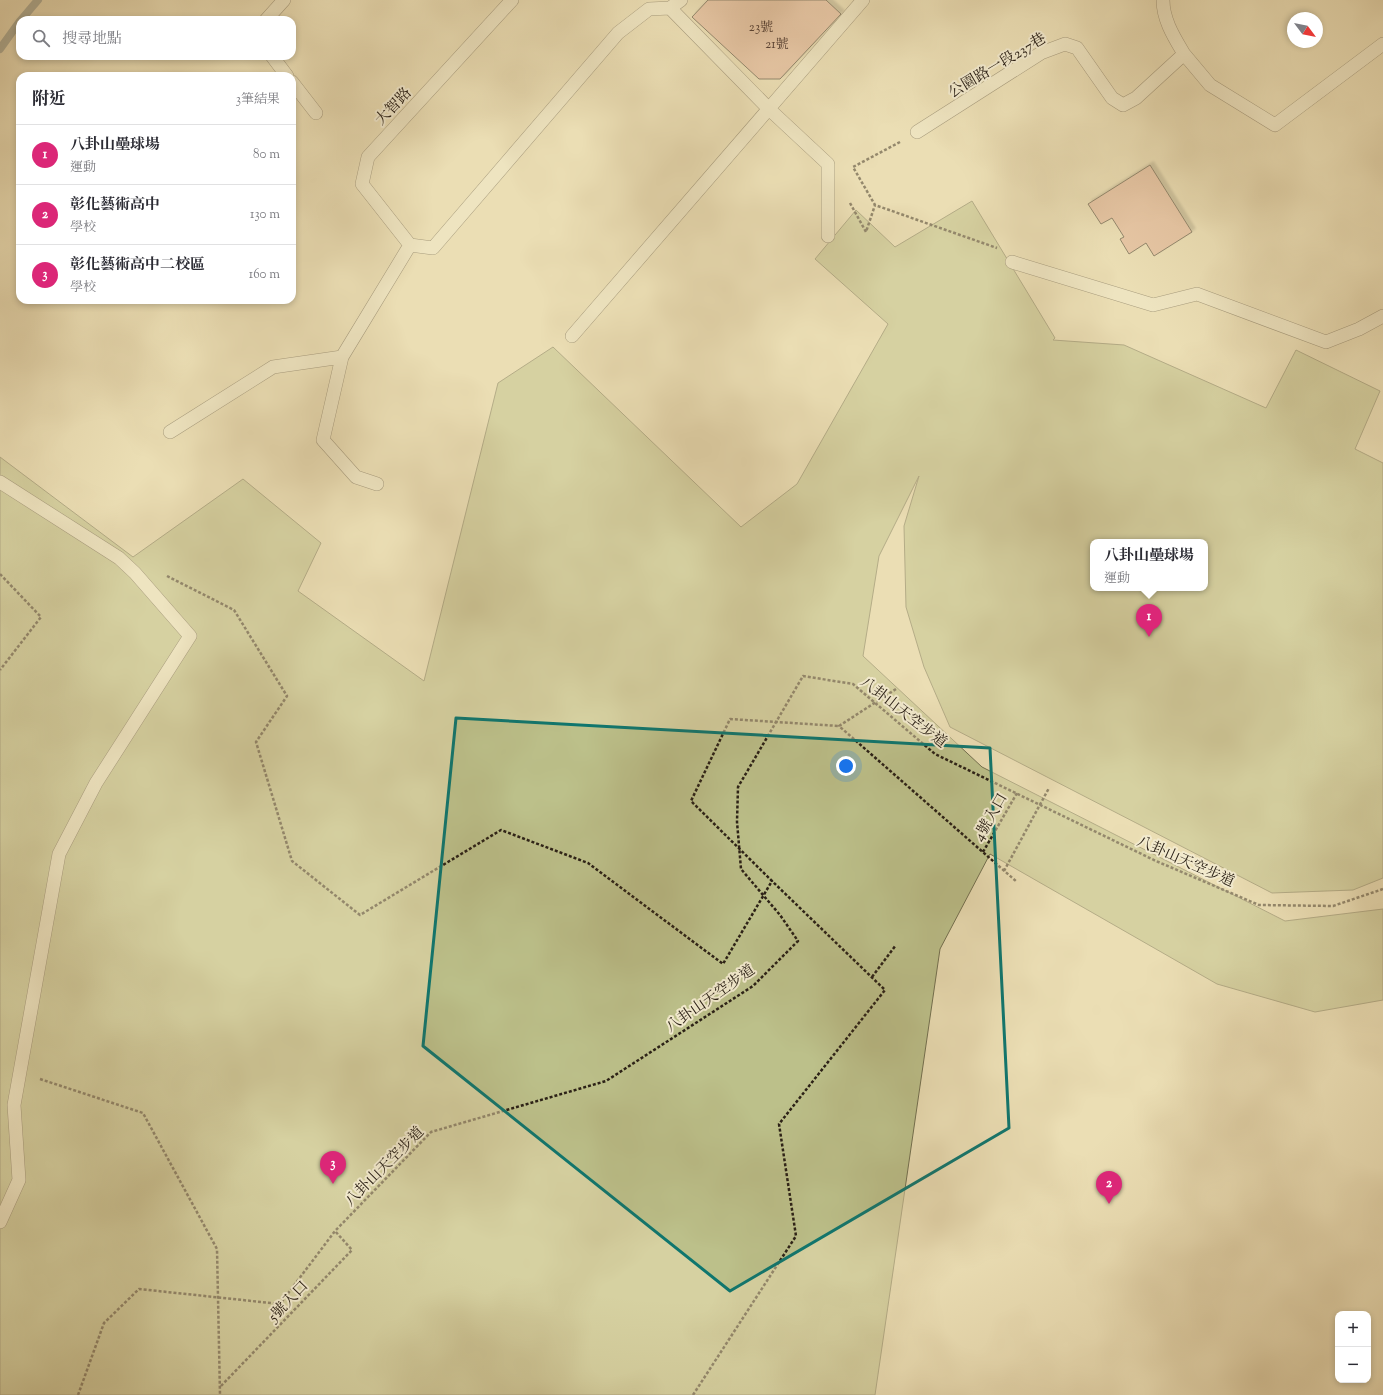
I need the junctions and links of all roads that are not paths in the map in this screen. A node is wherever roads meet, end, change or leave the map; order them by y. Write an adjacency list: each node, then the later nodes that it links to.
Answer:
1 (284, 0): 7 (lane)
2 (512, 0): 17 (lane, 大智路)
3 (682, 0): 6 (lane)
4 (862, 0): 13 (lane)
5 (1163, 0): 9 (lane)
6 (670, 8): 13 (lane); 17 (lane)
7 (270, 16)
8 (1383, 44): 9 (lane)
9 (1184, 54): 15 (lane, 公園路一段237巷)
10 (275, 60): 11 (lane)
11 (284, 72)
12 (296, 87): 14 (lane)
13 (769, 109): 16 (lane); 20 (lane)
14 (316, 113)
15 (917, 132)
16 (828, 236)
17 (410, 245): 21 (lane)
18 (1012, 262): 19 (lane)
19 (1383, 316)
20 (572, 336)
21 (342, 357): 22 (lane); 24 (lane)
22 (170, 432)
23 (0, 482): 25 (lane)
24 (377, 484)
25 (0, 1222)

